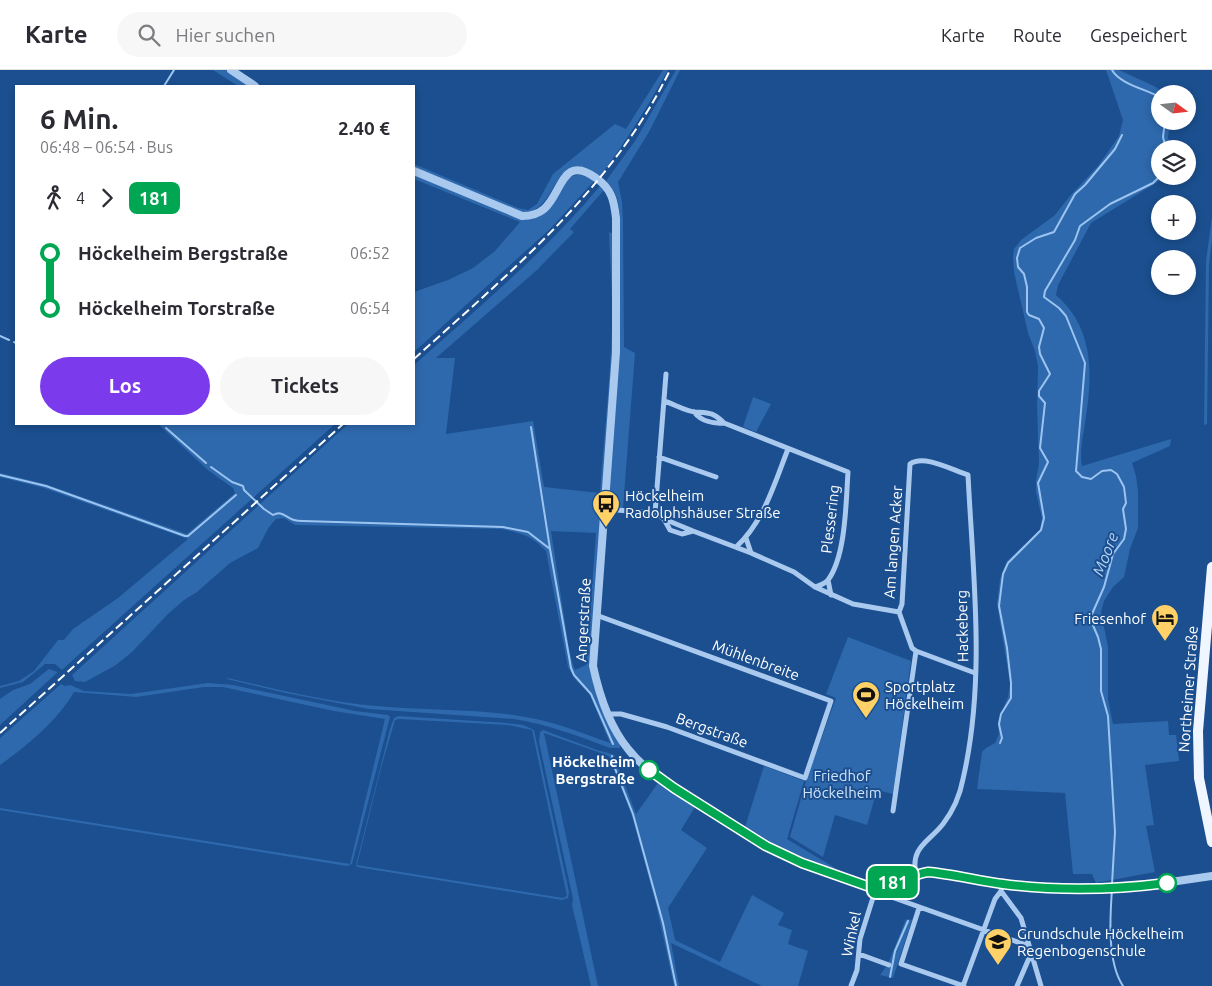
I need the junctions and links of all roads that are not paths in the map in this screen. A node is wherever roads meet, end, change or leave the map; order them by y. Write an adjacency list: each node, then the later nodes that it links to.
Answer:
1 (231, 70): 2 (street)
2 (254, 85)
3 (415, 171): 10 (street, Angerstraße)
4 (666, 374): 5 (street)
5 (664, 401): 6 (street); 7 (street)
6 (788, 449): 12 (street); 16 (street, Plessering)
7 (660, 457): 9 (street); 11 (street)
8 (916, 460): 19 (street, Am langen Acker); 22 (street, Hackeberg)
9 (716, 477)
10 (604, 509): 11 (street); 20 (street, Angerstraße)
11 (655, 513): 13 (street)
12 (746, 538): 13 (street); 14 (street)
13 (736, 547): 14 (street)
14 (751, 553): 17 (street)
15 (1212, 567): 26 (main road, Northeimer Straße)
16 (828, 580): 17 (street); 18 (street)
17 (815, 587): 18 (street)
18 (831, 595): 19 (street)
19 (900, 612): 21 (street, Am langen Acker)
20 (596, 615): 23 (street, Angerstraße); 24 (street, Mühlenbreite)
21 (916, 651): 22 (street); 25 (street)
22 (975, 673): 27 (street, Hackeberg)
23 (609, 714): 24 (street, Bergstraße); 29 (street, Angerstraße)
24 (805, 778)
25 (894, 811)
26 (1212, 842)
27 (916, 874): 29 (street); 30 (street)
28 (1212, 876): 30 (street)
29 (876, 888): 31 (street); 34 (street, Winkel)
30 (1002, 888): 32 (street); 33 (street)
31 (919, 908): 32 (street); 38 (street)
32 (984, 930): 33 (street); 38 (street)
33 (1029, 946): 35 (street)
34 (858, 954): 36 (street); 37 (street, Winkel)
35 (1030, 955): 39 (street); 40 (street)
36 (889, 965)
37 (851, 986)
38 (964, 986)
39 (1017, 986)
40 (1041, 986)

